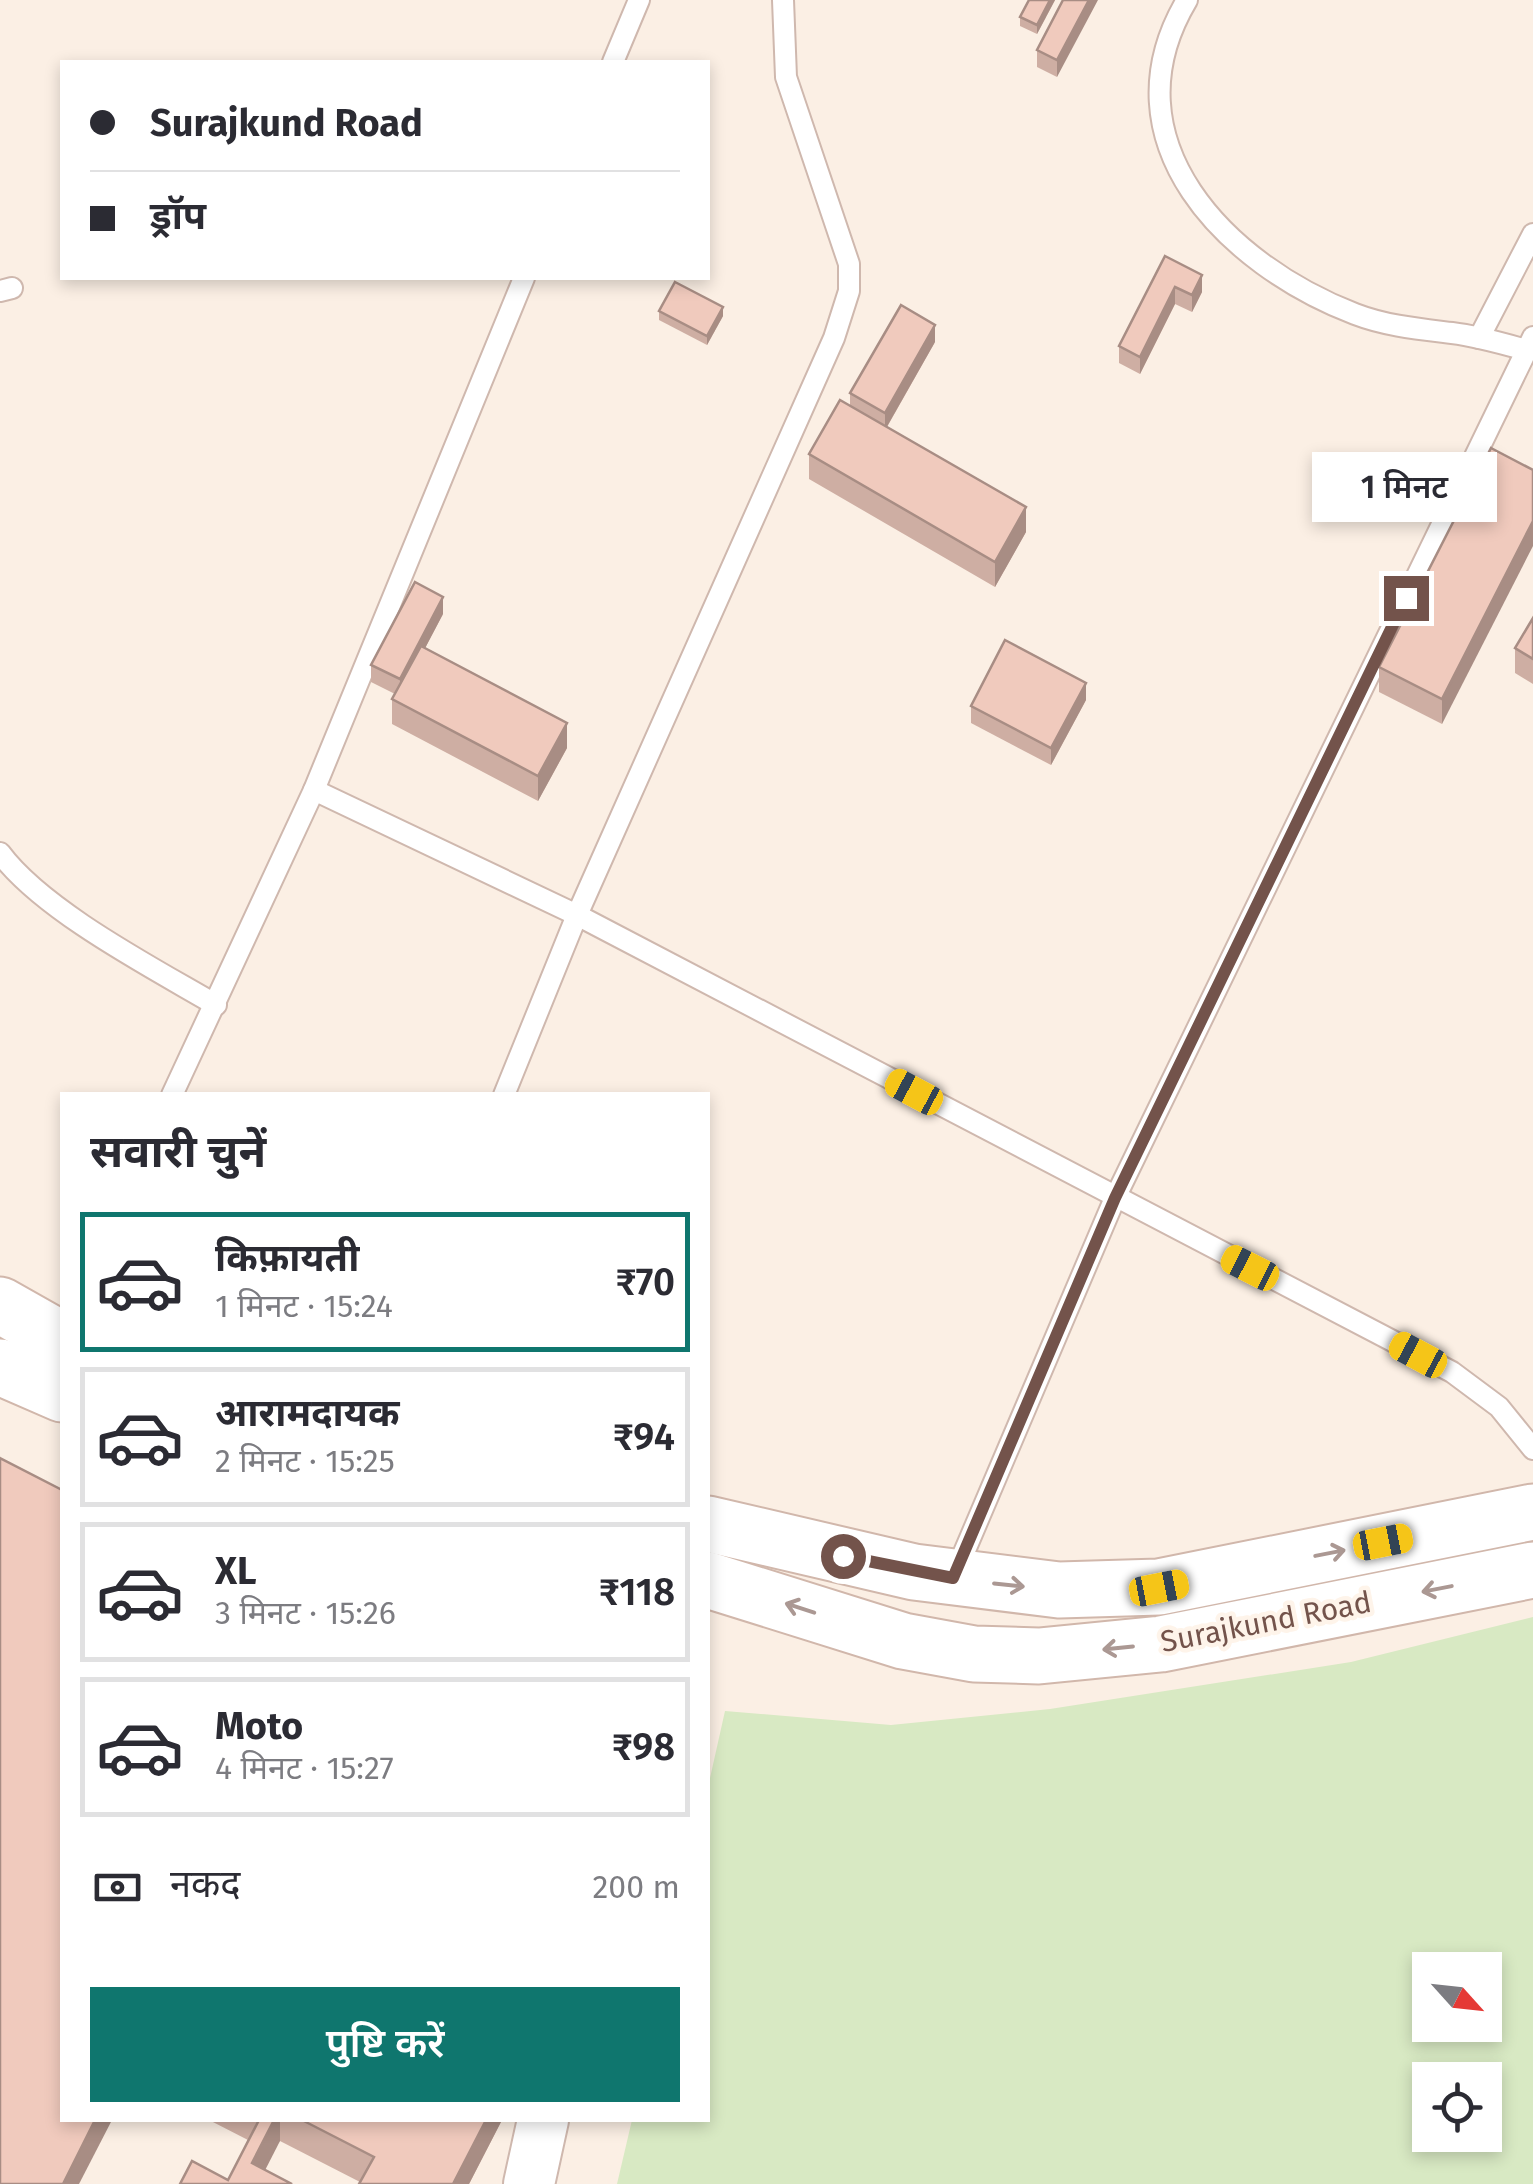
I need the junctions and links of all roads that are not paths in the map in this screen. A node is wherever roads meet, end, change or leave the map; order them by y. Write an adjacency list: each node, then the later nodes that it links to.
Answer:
1 (639, 0): 4 (lane)
2 (783, 0): 11 (lane)
3 (1187, 0): 7 (lane)
4 (614, 60)
5 (1533, 234): 7 (lane)
6 (523, 280): 9 (lane)
7 (1480, 338): 8 (lane)
8 (1529, 344): 15 (lane)
9 (314, 790): 11 (lane); 12 (lane)
10 (0, 854): 12 (lane)
11 (577, 916): 14 (lane); 15 (lane)
12 (216, 1005): 13 (lane)
13 (173, 1092)
14 (505, 1092)
15 (1115, 1198): 18 (lane); 22 (lane)
16 (0, 1305): 17 (main road)
17 (45, 1366)
18 (1533, 1449)
19 (1533, 1512): 22 (main road, Surajkund Road, one-way to 19)
20 (710, 1524): 22 (main road, Surajkund Road)
21 (1533, 1570): 23 (main road, Surajkund Road, one-way to 23)
22 (953, 1578)
23 (710, 1581)
24 (543, 2122): 25 (street)
25 (529, 2184)

